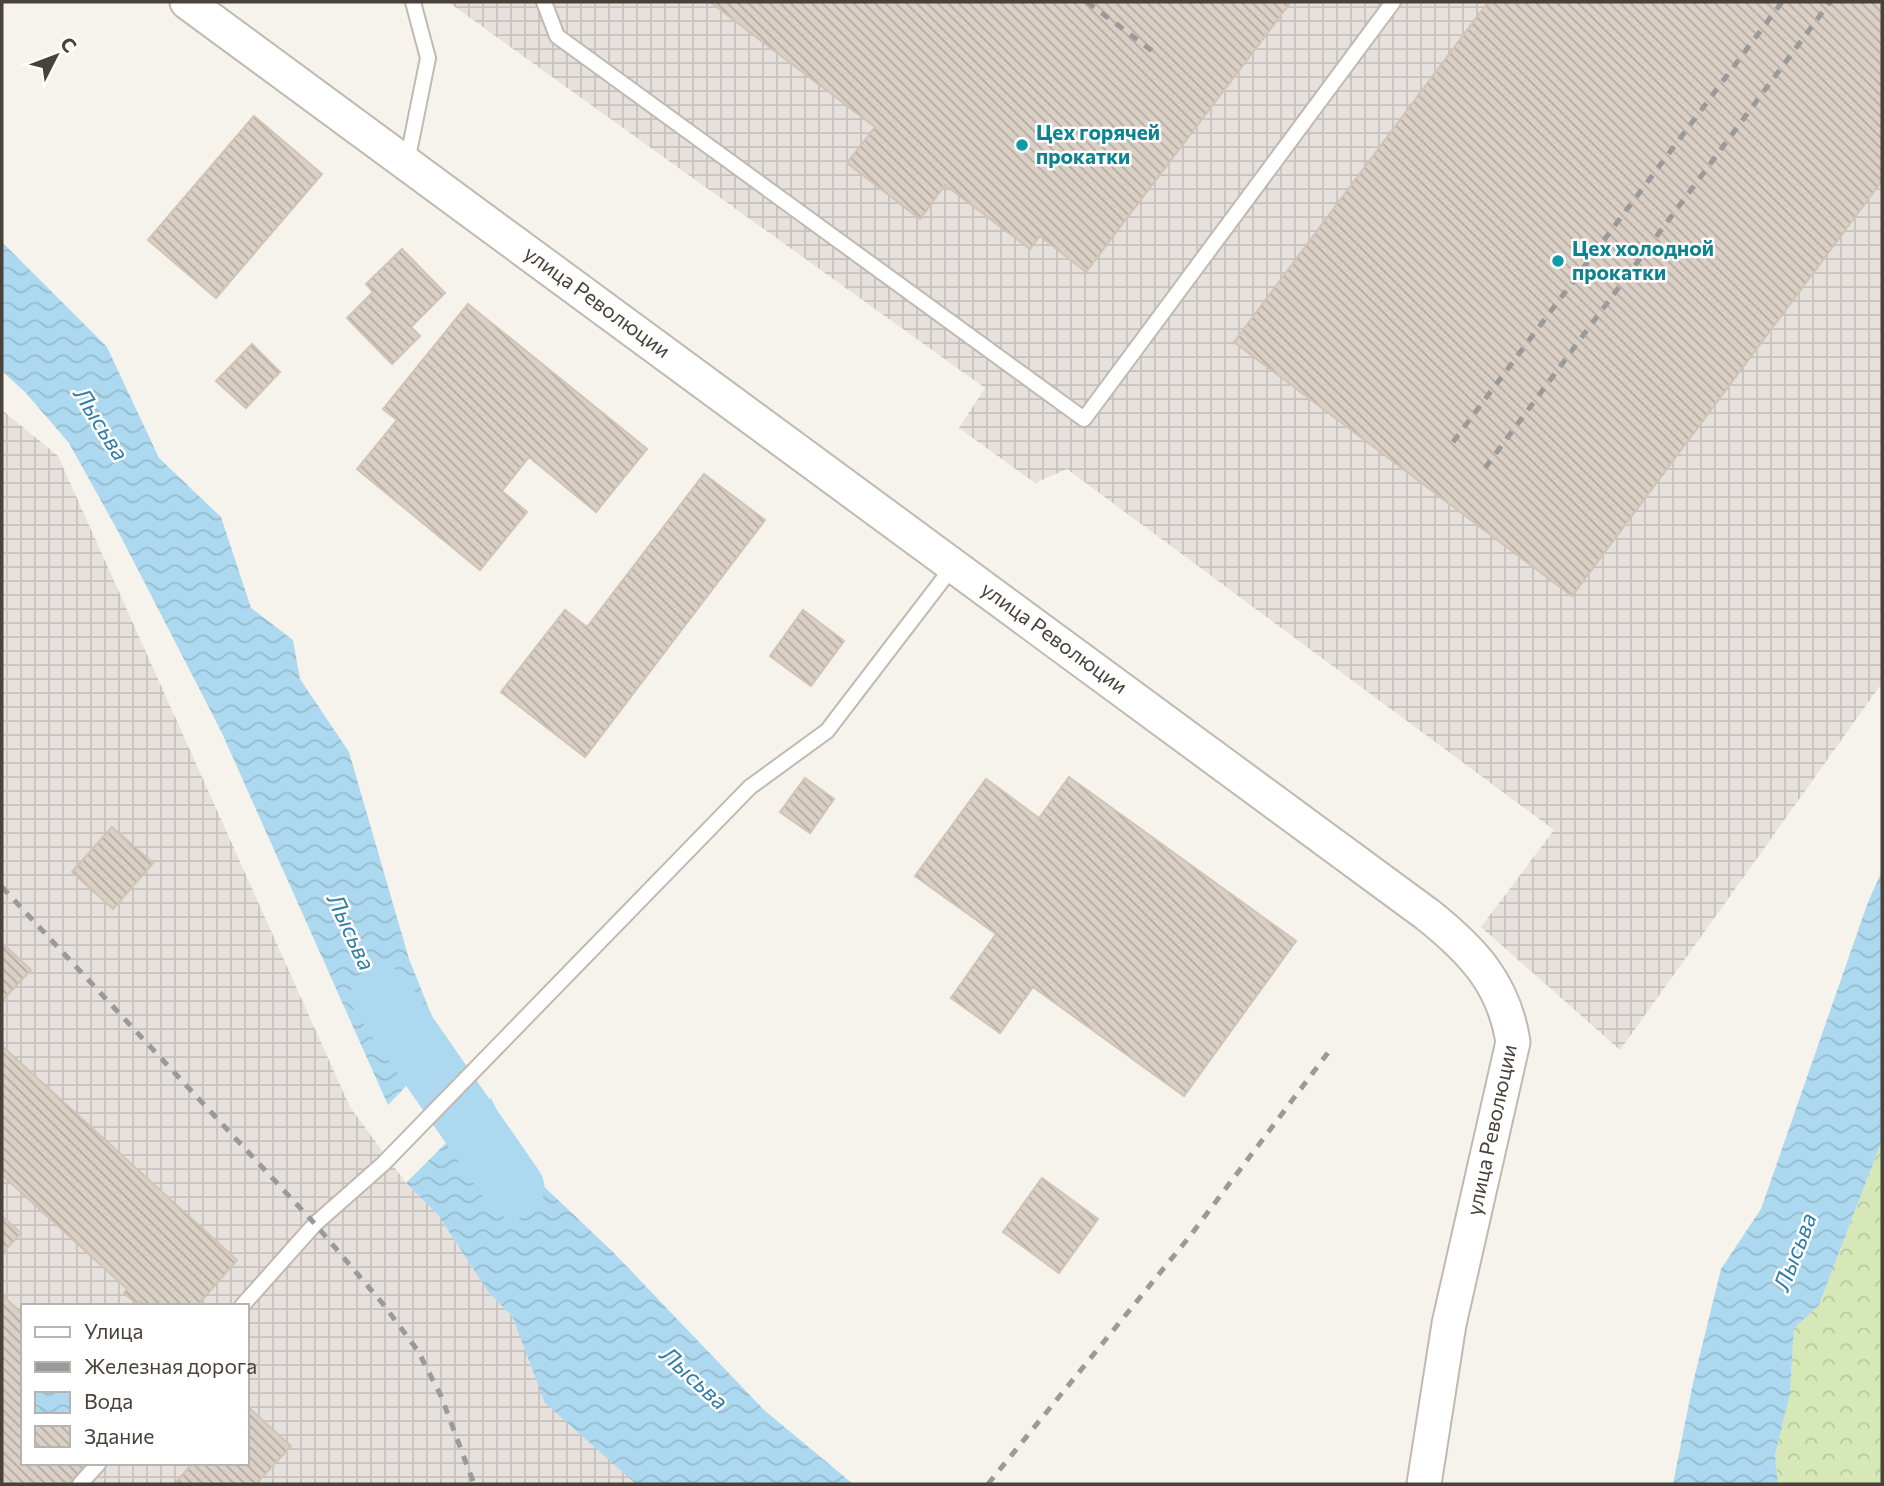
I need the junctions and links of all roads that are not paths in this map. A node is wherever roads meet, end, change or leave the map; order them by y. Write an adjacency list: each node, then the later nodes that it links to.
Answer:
1 (187, 2): 5 (street, улица Революции)
2 (413, 2): 5 (lane)
3 (544, 2): 4 (lane)
4 (1393, 2)
5 (407, 163): 6 (street, улица Революции)
6 (954, 565): 7 (lane); 10 (street, улица Революции)
7 (244, 1304)
8 (97, 1465): 9 (lane)
9 (80, 1484)
10 (1424, 1484)

